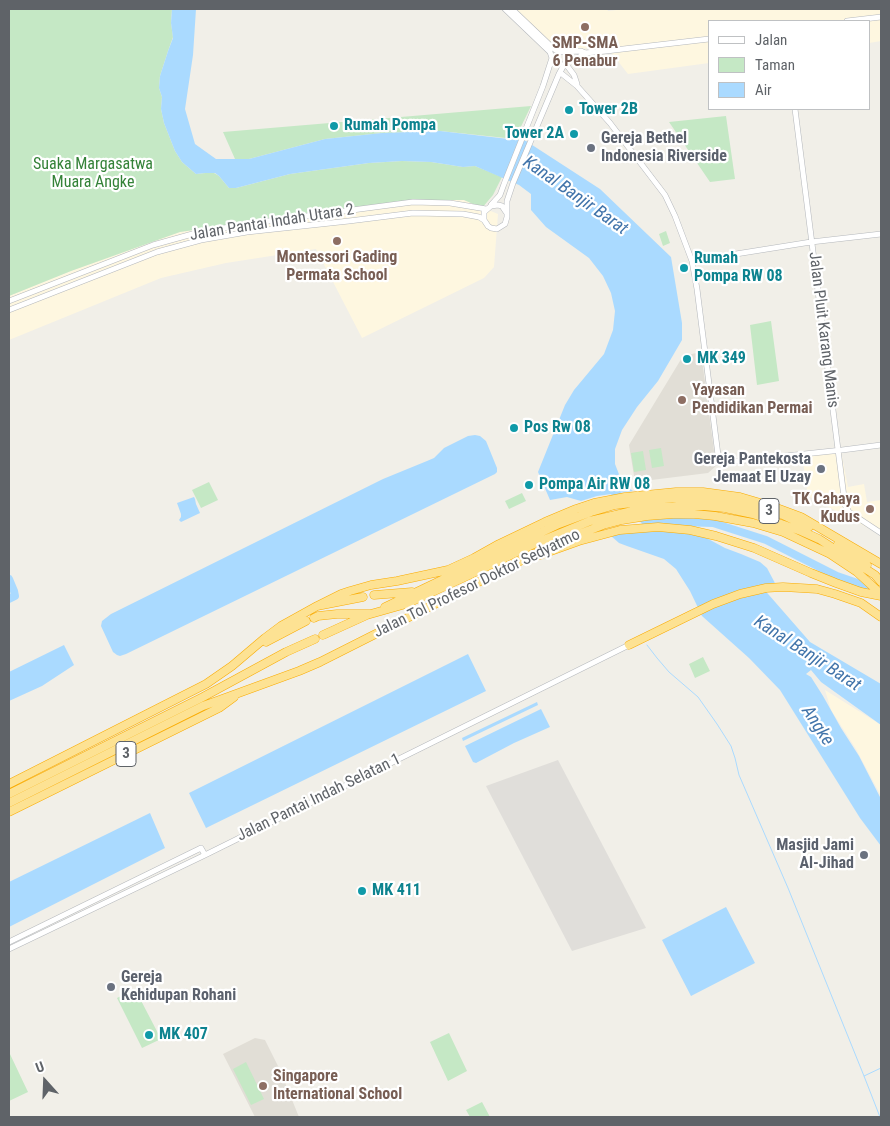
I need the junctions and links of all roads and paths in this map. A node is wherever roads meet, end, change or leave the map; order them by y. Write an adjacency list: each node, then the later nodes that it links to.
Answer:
1 (505, 9): 11 (street)
2 (512, 9): 6 (street)
3 (881, 17): 4 (street)
4 (856, 20)
5 (708, 39): 6 (street)
6 (585, 53): 7 (street)
7 (564, 64): 8 (street); 9 (street)
8 (558, 74): 9 (street); 12 (street)
9 (578, 86): 16 (street)
10 (795, 110): 15 (street, Jalan Pluit Karang Manis)
11 (487, 208): 12 (street); 13 (street); 17 (street, Jalan Pantai Indah Utara 2)
12 (506, 212): 13 (street)
13 (482, 219): 18 (street, Jalan Pantai Indah Utara 2)
14 (881, 234): 15 (street)
15 (811, 242): 16 (street); 20 (street, Jalan Pluit Karang Manis)
16 (692, 261): 20 (street)
17 (9, 301)
18 (9, 310)
19 (881, 445): 20 (street)
20 (838, 450): 21 (street, Jalan Pluit Karang Manis)
21 (881, 533)
22 (578, 537): 28 (highway); 28 (highway, Jalan Tol Profesor Doktor Sedyatmo / 3); 35 (highway, Jalan Tol Profesor Doktor Sedyatmo / 3)
23 (881, 564): 30 (highway)
24 (872, 573): 25 (highway, Jalan Tol Profesor Doktor Sedyatmo / 3); 26 (highway, Jalan Tol Profesor Doktor Sedyatmo / 3); 31 (highway, Jalan Tol Profesor Doktor Sedyatmo / 3)
25 (881, 582)
26 (416, 592): 27 (highway, Jalan Tol Profesor Doktor Sedyatmo / 3); 31 (highway, Jalan Tol Profesor Doktor Sedyatmo / 3)
27 (374, 595)
28 (881, 595)
29 (363, 597): 30 (highway, 3)
30 (317, 606): 34 (highway, 3)
31 (372, 614): 34 (highway); 37 (highway, Jalan Tol Profesor Doktor Sedyatmo / 3)
32 (881, 617): 33 (highway)
33 (629, 645): 40 (street, Jalan Pantai Indah Selatan 1)
34 (249, 652): 36 (highway, 3)
35 (240, 692): 38 (highway, Jalan Tol Profesor Doktor Sedyatmo / 3); 39 (highway, Jalan Tol Profesor Doktor Sedyatmo / 3)
36 (9, 784)
37 (9, 794)
38 (9, 803)
39 (9, 812)
40 (204, 855): 41 (street); 42 (street, Jalan Pantai Indah Selatan 1)
41 (9, 942)
42 (9, 949)

